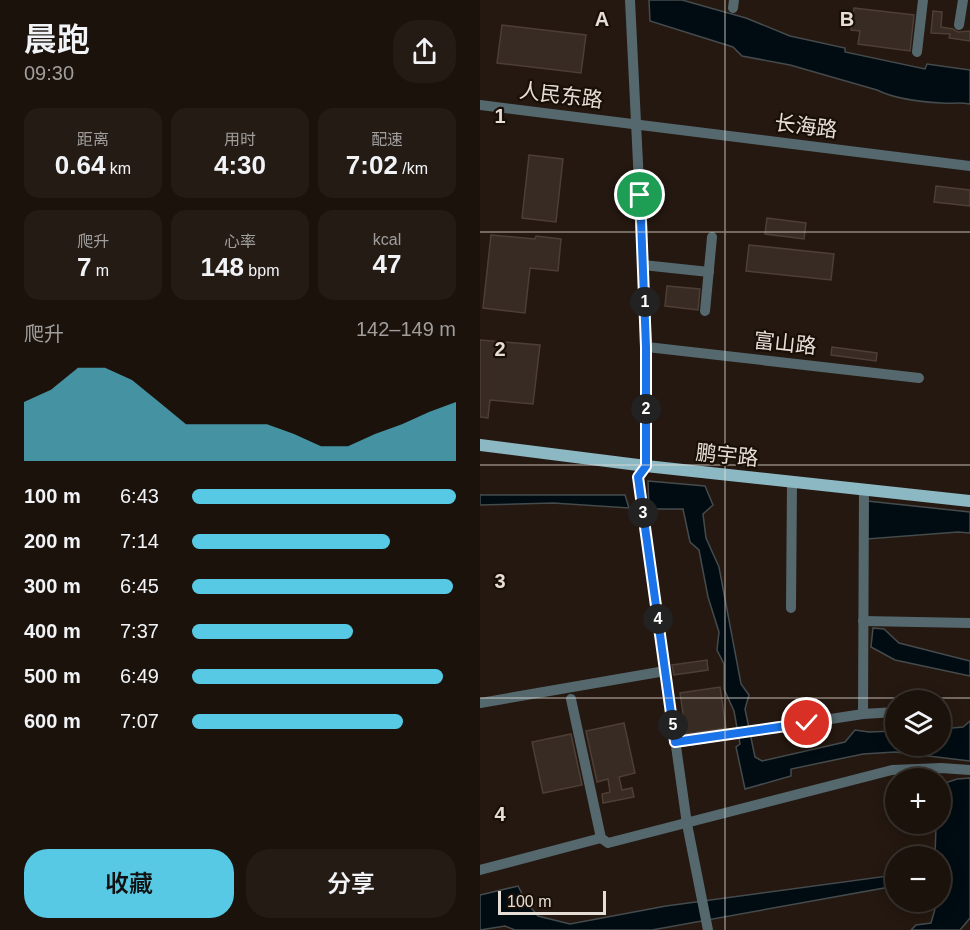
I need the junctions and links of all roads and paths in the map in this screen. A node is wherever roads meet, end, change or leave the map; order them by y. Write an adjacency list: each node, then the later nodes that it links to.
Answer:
1 (630, 0): 7 (street)
2 (923, 0): 5 (street)
3 (963, 0): 4 (street)
4 (959, 25)
5 (917, 52)
6 (480, 105): 7 (street, 人民东路)
7 (637, 124): 8 (street, 长海路); 10 (street)
8 (970, 166)
9 (712, 237): 11 (street)
10 (643, 265): 11 (street); 13 (street)
11 (709, 272): 12 (street)
12 (705, 311)
13 (646, 347): 14 (street, 富山路); 16 (street)
14 (919, 378)
15 (480, 445): 16 (main road, 鹏宇路)
16 (646, 466): 17 (main road, 鹏宇路); 23 (street)
17 (792, 482): 18 (main road, 鹏宇路); 20 (street)
18 (864, 490): 19 (main road, 鹏宇路); 21 (street)
19 (970, 501)
20 (791, 608)
21 (862, 621): 22 (street); 27 (street)
22 (970, 623)
23 (665, 671): 25 (street); 28 (street)
24 (572, 699): 31 (street)
25 (480, 703)
26 (885, 713): 27 (street)
27 (863, 714): 28 (street)
28 (675, 742): 30 (street)
29 (970, 770): 30 (street)
30 (687, 824): 31 (street); 33 (street)
31 (601, 838): 32 (street)
32 (480, 870)
33 (708, 930)

